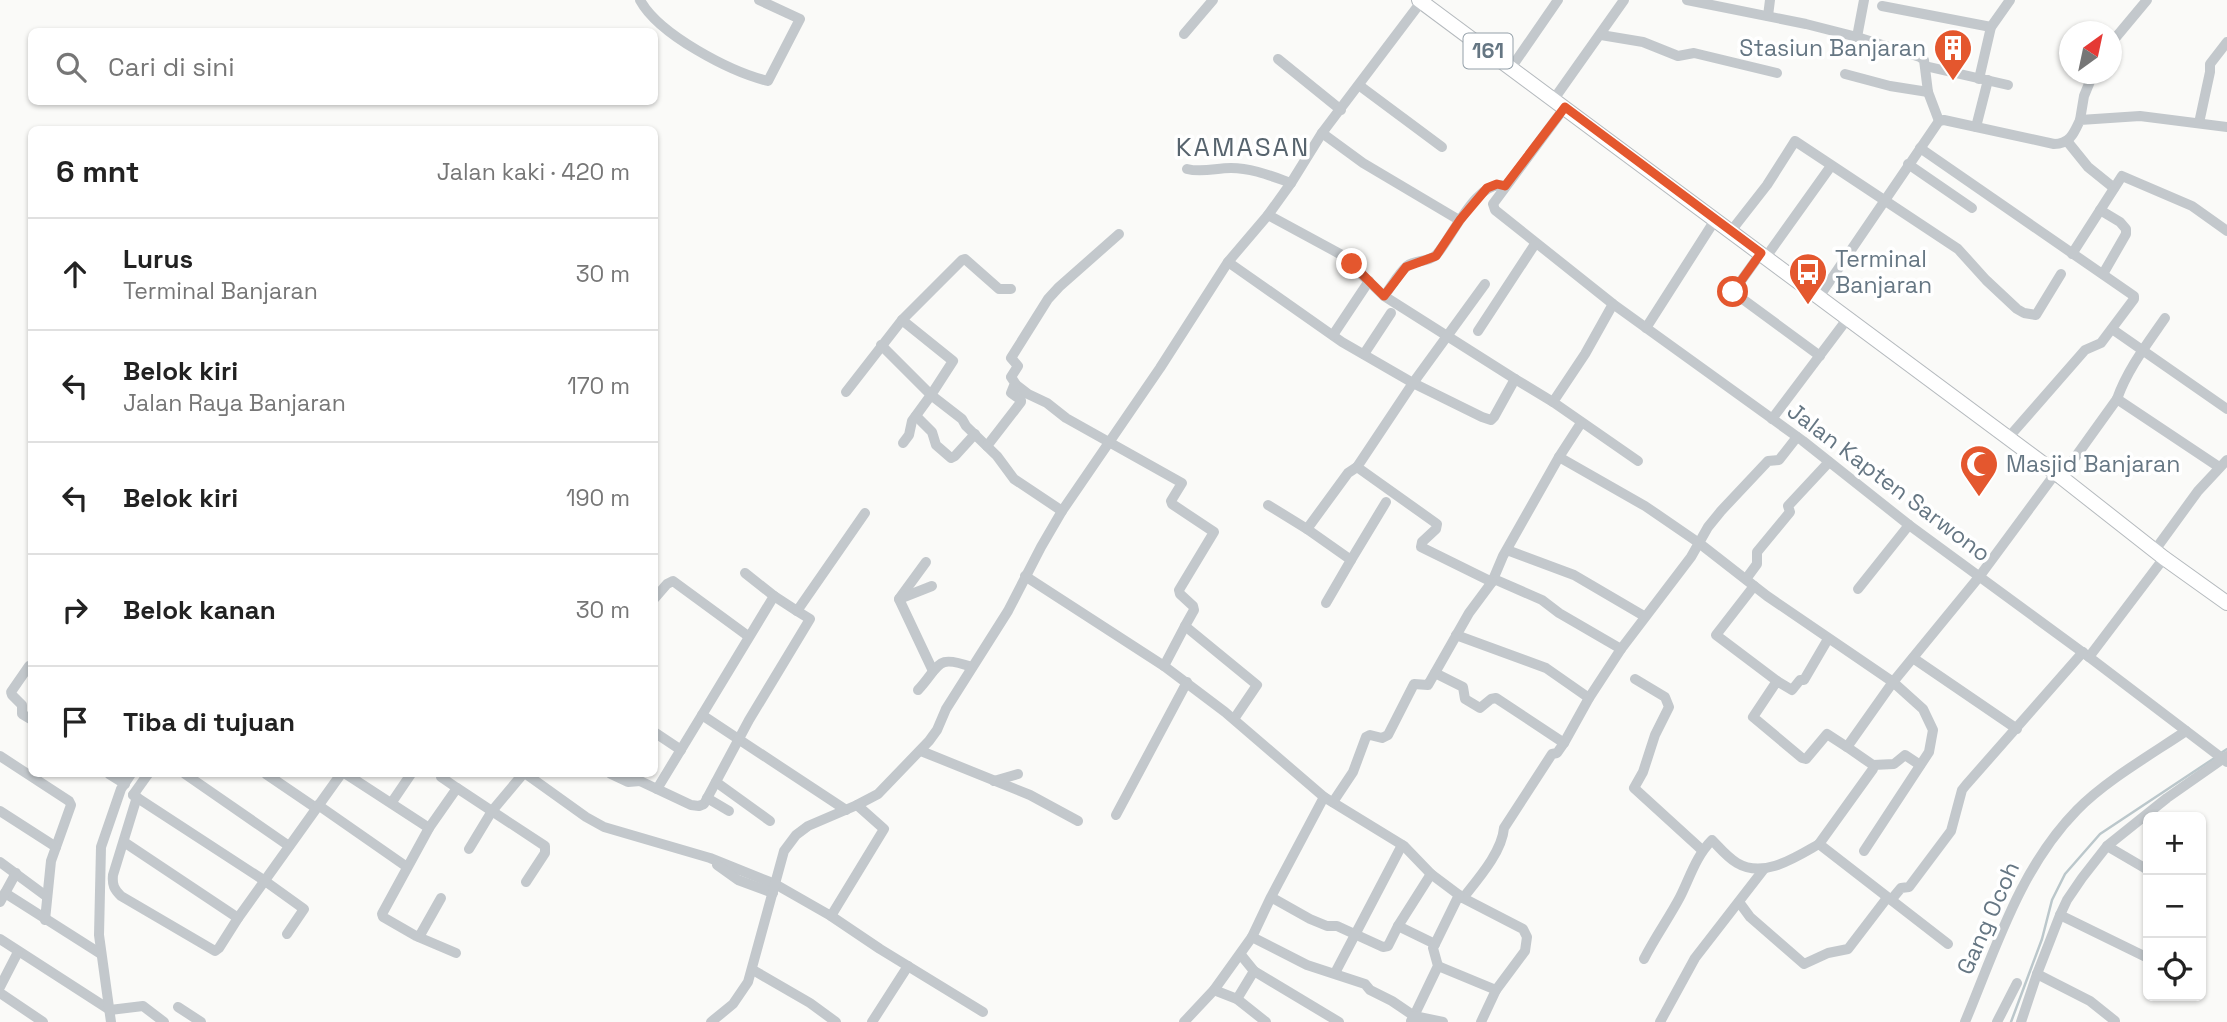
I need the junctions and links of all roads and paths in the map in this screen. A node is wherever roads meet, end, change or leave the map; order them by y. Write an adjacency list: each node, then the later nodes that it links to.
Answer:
1 (759, 0): 11 (street)
2 (1213, 0): 16 (street)
3 (1558, 0): 22 (street)
4 (1624, 0): 17 (street)
5 (1687, 0): 13 (street)
6 (1770, 0): 13 (street)
7 (1864, 0): 18 (street)
8 (2010, 0): 14 (street)
9 (2147, 0): 15 (street)
10 (1420, 1): 22 (main road, 161); 28 (street)
11 (645, 3)
12 (1882, 6): 14 (street)
13 (1768, 16): 18 (street)
14 (1991, 27): 25 (street)
15 (2122, 30)
16 (1184, 34)
17 (1605, 36): 23 (street); 30 (street)
18 (1857, 37): 21 (street)
19 (2227, 42): 34 (street)
20 (1278, 59): 31 (street)
21 (1925, 66): 25 (street); 29 (street)
22 (1511, 68): 30 (main road, 161)
23 (1777, 73)
24 (1846, 74): 29 (street)
25 (1983, 80): 27 (street); 35 (street)
26 (2089, 84): 32 (street)
27 (2008, 85)
28 (1360, 86): 31 (street); 39 (street)
29 (1928, 92): 33 (street)
30 (1560, 103): 45 (street); 51 (main road, 161)
31 (1341, 110): 37 (street)
32 (2080, 120): 34 (street); 38 (street)
33 (1939, 121): 35 (street); 40 (street)
34 (2199, 124): 36 (street)
35 (1976, 127): 38 (street)
36 (2227, 127)
37 (1322, 133): 44 (street); 52 (street)
38 (2067, 141): 46 (street)
39 (1442, 147)
40 (1920, 148): 41 (street); 57 (street)
41 (1908, 164): 47 (street); 48 (street)
42 (1831, 166): 47 (street); 53 (street); 58 (street)
43 (1186, 169): 44 (street)
44 (1291, 184): 50 (street)
45 (1501, 185): 52 (street); 56 (street, Jalan Kapten Sarwono)
46 (2114, 188): 49 (street); 54 (street)
47 (1884, 200): 60 (street); 66 (street)
48 (1972, 208)
49 (2100, 210): 57 (street); 61 (street)
50 (1268, 215): 59 (street); 62 (street)
51 (1715, 219): 53 (main road, 161); 72 (street)
52 (1460, 220): 65 (street)
53 (1731, 231): 58 (main road, 161)
54 (2227, 231)
55 (1119, 234): 83 (street)
56 (1538, 246): 67 (street, Jalan Kapten Sarwono); 74 (street)
57 (2072, 254): 61 (street)
58 (1763, 255): 66 (main road, 161); 80 (street)
59 (1228, 262): 75 (street); 95 (street)
60 (2062, 274)
61 (2103, 274): 73 (street)
62 (1369, 281): 65 (street); 75 (street)
63 (1485, 284): 76 (street)
64 (1011, 289): 71 (street)
65 (1384, 296): 76 (street)
66 (1819, 297): 69 (main road, 161)
67 (1613, 304): 72 (street, Jalan Kapten Sarwono); 87 (street)
68 (1391, 313): 79 (street)
69 (1848, 318): 80 (street); 94 (main road, 161)
70 (2165, 318): 78 (street)
71 (902, 320): 77 (street); 85 (street)
72 (1646, 328): 90 (street, Jalan Kapten Sarwono)
73 (2112, 329): 78 (street); 94 (street)
74 (1478, 331)
75 (1333, 335): 79 (street)
76 (1448, 335): 81 (street); 82 (street)
77 (881, 345): 84 (street); 85 (street)
78 (2142, 351): 86 (street); 88 (street)
79 (1364, 354): 82 (street)
80 (1820, 356): 90 (street)
81 (1515, 379): 82 (street); 87 (street)
82 (1413, 383): 102 (street)
83 (1015, 384): 95 (street); 97 (street)
84 (846, 392)
85 (931, 395): 89 (street); 92 (street)
86 (2117, 399): 101 (street); 103 (street)
87 (1553, 402): 91 (street)
88 (2227, 410)
89 (916, 416): 92 (street); 96 (street)
90 (1772, 418): 93 (street, Jalan Kapten Sarwono)
91 (1581, 423): 98 (street); 99 (street)
92 (975, 435): 97 (street)
93 (1797, 437): 100 (street, Jalan Kapten Sarwono); 110 (street)
94 (2008, 438): 103 (main road, 161)
95 (1111, 442): 106 (street); 129 (street)
96 (903, 443)
97 (987, 446): 106 (street)
98 (1559, 457): 110 (street); 111 (street)
99 (1638, 461)
100 (1829, 462): 108 (street, Jalan Kapten Sarwono); 119 (street)
101 (2223, 464): 112 (street)
102 (1357, 467): 109 (street); 118 (street)
103 (2058, 476): 112 (main road, 161); 117 (street)
104 (1387, 502): 113 (street)
105 (1268, 505): 109 (street)
106 (1062, 511): 116 (street)
107 (864, 513): 127 (street)
108 (1909, 525): 117 (street, Jalan Kapten Sarwono); 121 (street)
109 (1307, 529): 113 (street)
110 (1699, 542): 119 (street); 128 (street)
111 (1507, 550): 118 (street); 128 (street)
112 (2160, 554): 126 (main road, 161); 134 (street)
113 (1351, 560): 125 (street)
114 (926, 562): 124 (street)
115 (745, 573): 123 (street)
116 (1025, 576): 136 (street); 137 (street)
117 (1979, 577): 134 (street, Jalan Kapten Sarwono); 135 (street)
118 (1493, 580): 130 (street); 133 (street)
119 (1750, 582): 132 (street); 142 (street)
120 (932, 586): 124 (street)
121 (1858, 589)
122 (658, 594): 131 (street)
123 (774, 596): 127 (street); 131 (street)
124 (899, 599): 139 (street)
125 (1326, 603)
126 (2227, 603)
127 (797, 611): 153 (street)
128 (1644, 616): 133 (street)
129 (1185, 626): 136 (street); 149 (street)
130 (1456, 635): 140 (street); 146 (street)
131 (748, 636): 147 (street)
132 (1828, 639): 142 (street); 144 (street)
133 (1621, 649): 146 (street)
134 (2086, 654): 150 (street); 151 (street, Jalan Kapten Sarwono)
135 (1913, 658): 144 (street); 150 (street)
136 (1164, 666): 143 (street)
137 (972, 667): 139 (street); 157 (street)
138 (28, 670): 148 (street)
139 (933, 671): 145 (street)
140 (1435, 673): 154 (street); 185 (street)
141 (1635, 679): 203 (street)
142 (1777, 681): 155 (street)
143 (1187, 682): 149 (street); 192 (street)
144 (1893, 682): 155 (street); 161 (street)
145 (918, 690)
146 (1589, 698): 154 (street)
147 (702, 715): 153 (street); 156 (street)
148 (28, 718)
149 (1234, 719): 185 (street)
150 (2017, 729): 219 (street)
151 (2186, 731): 159 (street, Jalan Kapten Sarwono); 268 (street, Gang Ocoh)
152 (658, 735): 156 (street)
153 (739, 739): 179 (street); 188 (street)
154 (1564, 743): 215 (street)
155 (1847, 747): 160 (street)
156 (681, 750): 182 (street)
157 (921, 751): 178 (street); 188 (street)
158 (0, 756): 162 (street)
159 (2221, 757): 200 (street)
160 (1873, 765): 161 (street); 197 (street)
161 (1920, 765): 204 (street)
162 (28, 772)
163 (1018, 774): 178 (street)
164 (36, 777): 201 (street)
165 (112, 777): 180 (street)
166 (129, 777): 180 (street)
167 (146, 777): 183 (street)
168 (189, 777): 199 (street)
169 (271, 777): 187 (street)
170 (339, 777): 187 (street)
171 (351, 777): 186 (street)
172 (409, 777): 186 (street)
173 (441, 777): 181 (street)
174 (522, 777): 190 (street)
175 (529, 777): 213 (street)
176 (617, 777): 177 (street)
177 (637, 778): 182 (street)
178 (994, 781): 194 (street)
179 (716, 782): 184 (street); 193 (street)
180 (123, 787): 183 (street); 235 (street)
181 (457, 788): 190 (street); 195 (street)
182 (657, 789): 184 (street)
183 (135, 796): 196 (street); 211 (street)
184 (707, 798): 191 (street)
185 (1329, 799): 198 (street); 216 (street)
186 (392, 802): 195 (street)
187 (317, 807): 199 (street); 206 (street)
188 (851, 808): 213 (street); 222 (street)
189 (0, 811): 201 (street)
190 (492, 811): 202 (street); 212 (street)
191 (729, 811)
192 (1116, 815)
193 (770, 821)
194 (1078, 821)
195 (429, 828): 206 (street)
196 (124, 842): 223 (street); 223 (street)
197 (1819, 844): 208 (street); 219 (street)
198 (1402, 845): 210 (street); 227 (street)
199 (289, 846): 211 (street)
200 (2107, 846): 207 (street); 221 (street)
201 (56, 847): 214 (street)
202 (469, 849)
203 (1702, 850): 208 (street); 238 (street)
204 (1864, 851)
205 (0, 862): 209 (street)
206 (407, 867): 228 (street)
207 (2143, 867)
208 (1764, 869): 220 (street)
209 (16, 873): 214 (street); 217 (street)
210 (1431, 873): 215 (street); 225 (street)
211 (265, 881): 223 (street); 226 (street)
212 (526, 882)
213 (763, 885): 222 (street); 241 (street)
214 (46, 896): 224 (street)
215 (1461, 896): 231 (street); 248 (street)
216 (1271, 897): 227 (street); 229 (street)
217 (2, 898): 224 (street)
218 (441, 898): 228 (street)
219 (1889, 899): 220 (street); 232 (street)
220 (1739, 902): 255 (street)
221 (2060, 915): 237 (street); 244 (street)
222 (831, 916): 239 (street)
223 (238, 918)
224 (45, 920): 235 (street)
225 (1398, 926): 227 (street); 231 (street)
226 (287, 934)
227 (1354, 934): 243 (street)
228 (419, 937): 234 (street)
229 (1252, 937): 236 (street); 243 (street)
230 (0, 939): 233 (street)
231 (1435, 944): 240 (street)
232 (1948, 944)
233 (18, 952): 246 (street); 251 (street)
234 (456, 953)
235 (102, 954): 251 (street)
236 (1241, 955): 242 (street); 247 (street)
237 (2143, 956)
238 (1644, 959)
239 (908, 966): 252 (street); 262 (street)
240 (1438, 967): 248 (street); 253 (street)
241 (753, 970): 260 (street); 261 (street)
242 (1254, 971): 250 (street); 265 (street)
243 (1335, 972): 253 (street)
244 (2037, 974): 256 (street); 270 (street)
245 (2017, 983): 269 (street)
246 (0, 987)
247 (1214, 990): 250 (street); 263 (street)
248 (1496, 990): 267 (street)
249 (0, 993): 257 (street)
250 (1237, 999): 264 (street)
251 (110, 1010): 254 (street); 258 (street)
252 (983, 1012)
253 (1412, 1019): 266 (street)
254 (164, 1021): 259 (street)
255 (1663, 1021)
256 (2115, 1021)
257 (43, 1022)
258 (111, 1022)
259 (201, 1022)
260 (711, 1022)
261 (836, 1022)
262 (872, 1022)
263 (1184, 1022)
264 (1266, 1022)
265 (1339, 1022)
266 (1443, 1022)
267 (1481, 1022)
268 (1965, 1022)
269 (1997, 1022)
270 (2021, 1022)

